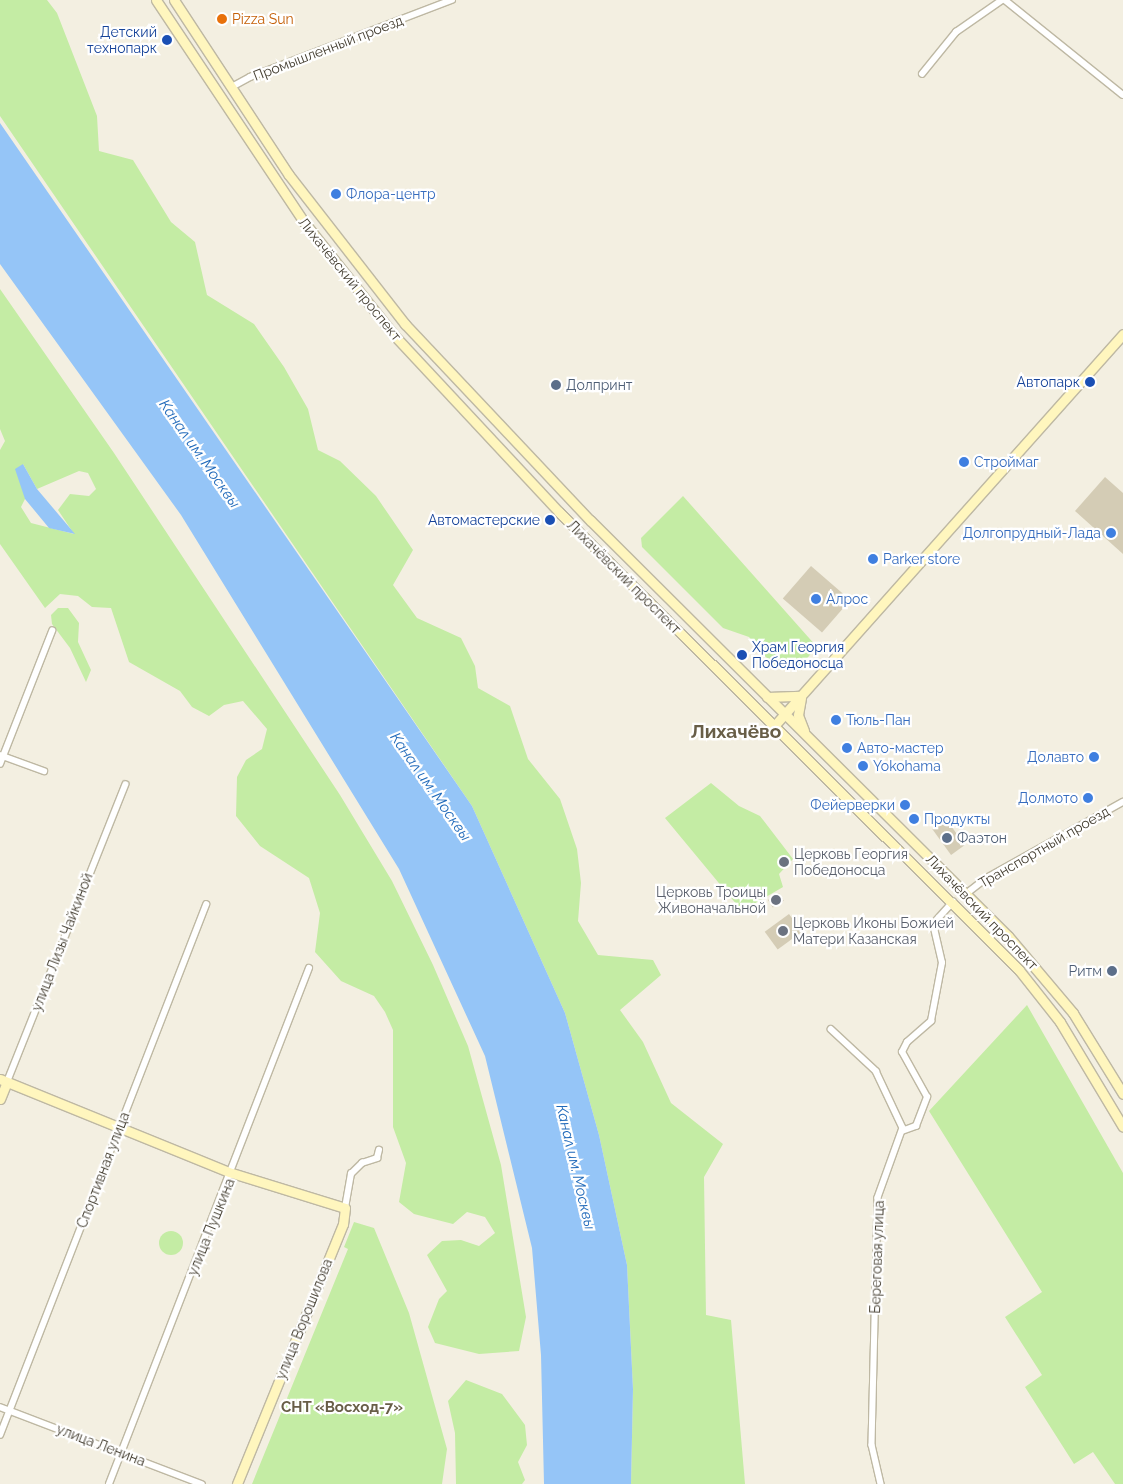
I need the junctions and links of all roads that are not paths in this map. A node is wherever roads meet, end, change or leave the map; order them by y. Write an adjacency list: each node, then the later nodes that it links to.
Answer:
1 (156, 0): 13 (main road, Лихачёвский проспект)
2 (174, 0): 6 (main road, Лихачёвский проспект)
3 (452, 0): 6 (street, Промышленный проезд)
4 (1003, 0): 5 (street); 7 (street)
5 (922, 74)
6 (232, 87): 11 (main road, Лихачёвский проспект)
7 (1123, 94)
8 (1123, 334): 10 (main road)
9 (52, 632): 15 (street)
10 (802, 695): 11 (main road); 12 (main road); 14 (main road)
11 (766, 697): 12 (main road, Лихачёвский проспект)
12 (784, 715): 13 (main road); 14 (main road, Лихачёвский проспект)
13 (774, 726): 21 (main road, Лихачёвский проспект)
14 (807, 737): 20 (main road, Лихачёвский проспект)
15 (2, 756): 16 (street); 17 (street)
16 (0, 764)
17 (44, 771)
18 (125, 785): 25 (street, улица Лизы Чайкиной)
19 (1123, 802): 20 (street, Транспортный проезд)
20 (966, 894): 26 (main road, Лихачёвский проспект)
21 (953, 902): 29 (main road, Лихачёвский проспект); 30 (street)
22 (206, 905): 28 (street, Спортивная улица)
23 (309, 968): 32 (street, улица Пушкина)
24 (832, 1029): 30 (street)
25 (4, 1081): 27 (main road, улица Лизы Чайкиной); 28 (main road)
26 (1123, 1094)
27 (0, 1099)
28 (120, 1126): 32 (main road); 35 (street, Спортивная улица)
29 (1123, 1127)
30 (902, 1131): 41 (street, Береговая улица)
31 (379, 1150): 33 (street)
32 (232, 1173): 33 (main road); 37 (street, улица Пушкина)
33 (344, 1208): 40 (main road, улица Ворошилова)
34 (0, 1407): 35 (street, улица Ленина)
35 (10, 1411): 36 (street, Спортивная улица); 37 (street, улица Ленина)
36 (0, 1435)
37 (122, 1453): 38 (street, улица Пушкина); 39 (street, улица Ленина)
38 (109, 1484)
39 (202, 1484)
40 (237, 1484)
41 (881, 1484)

